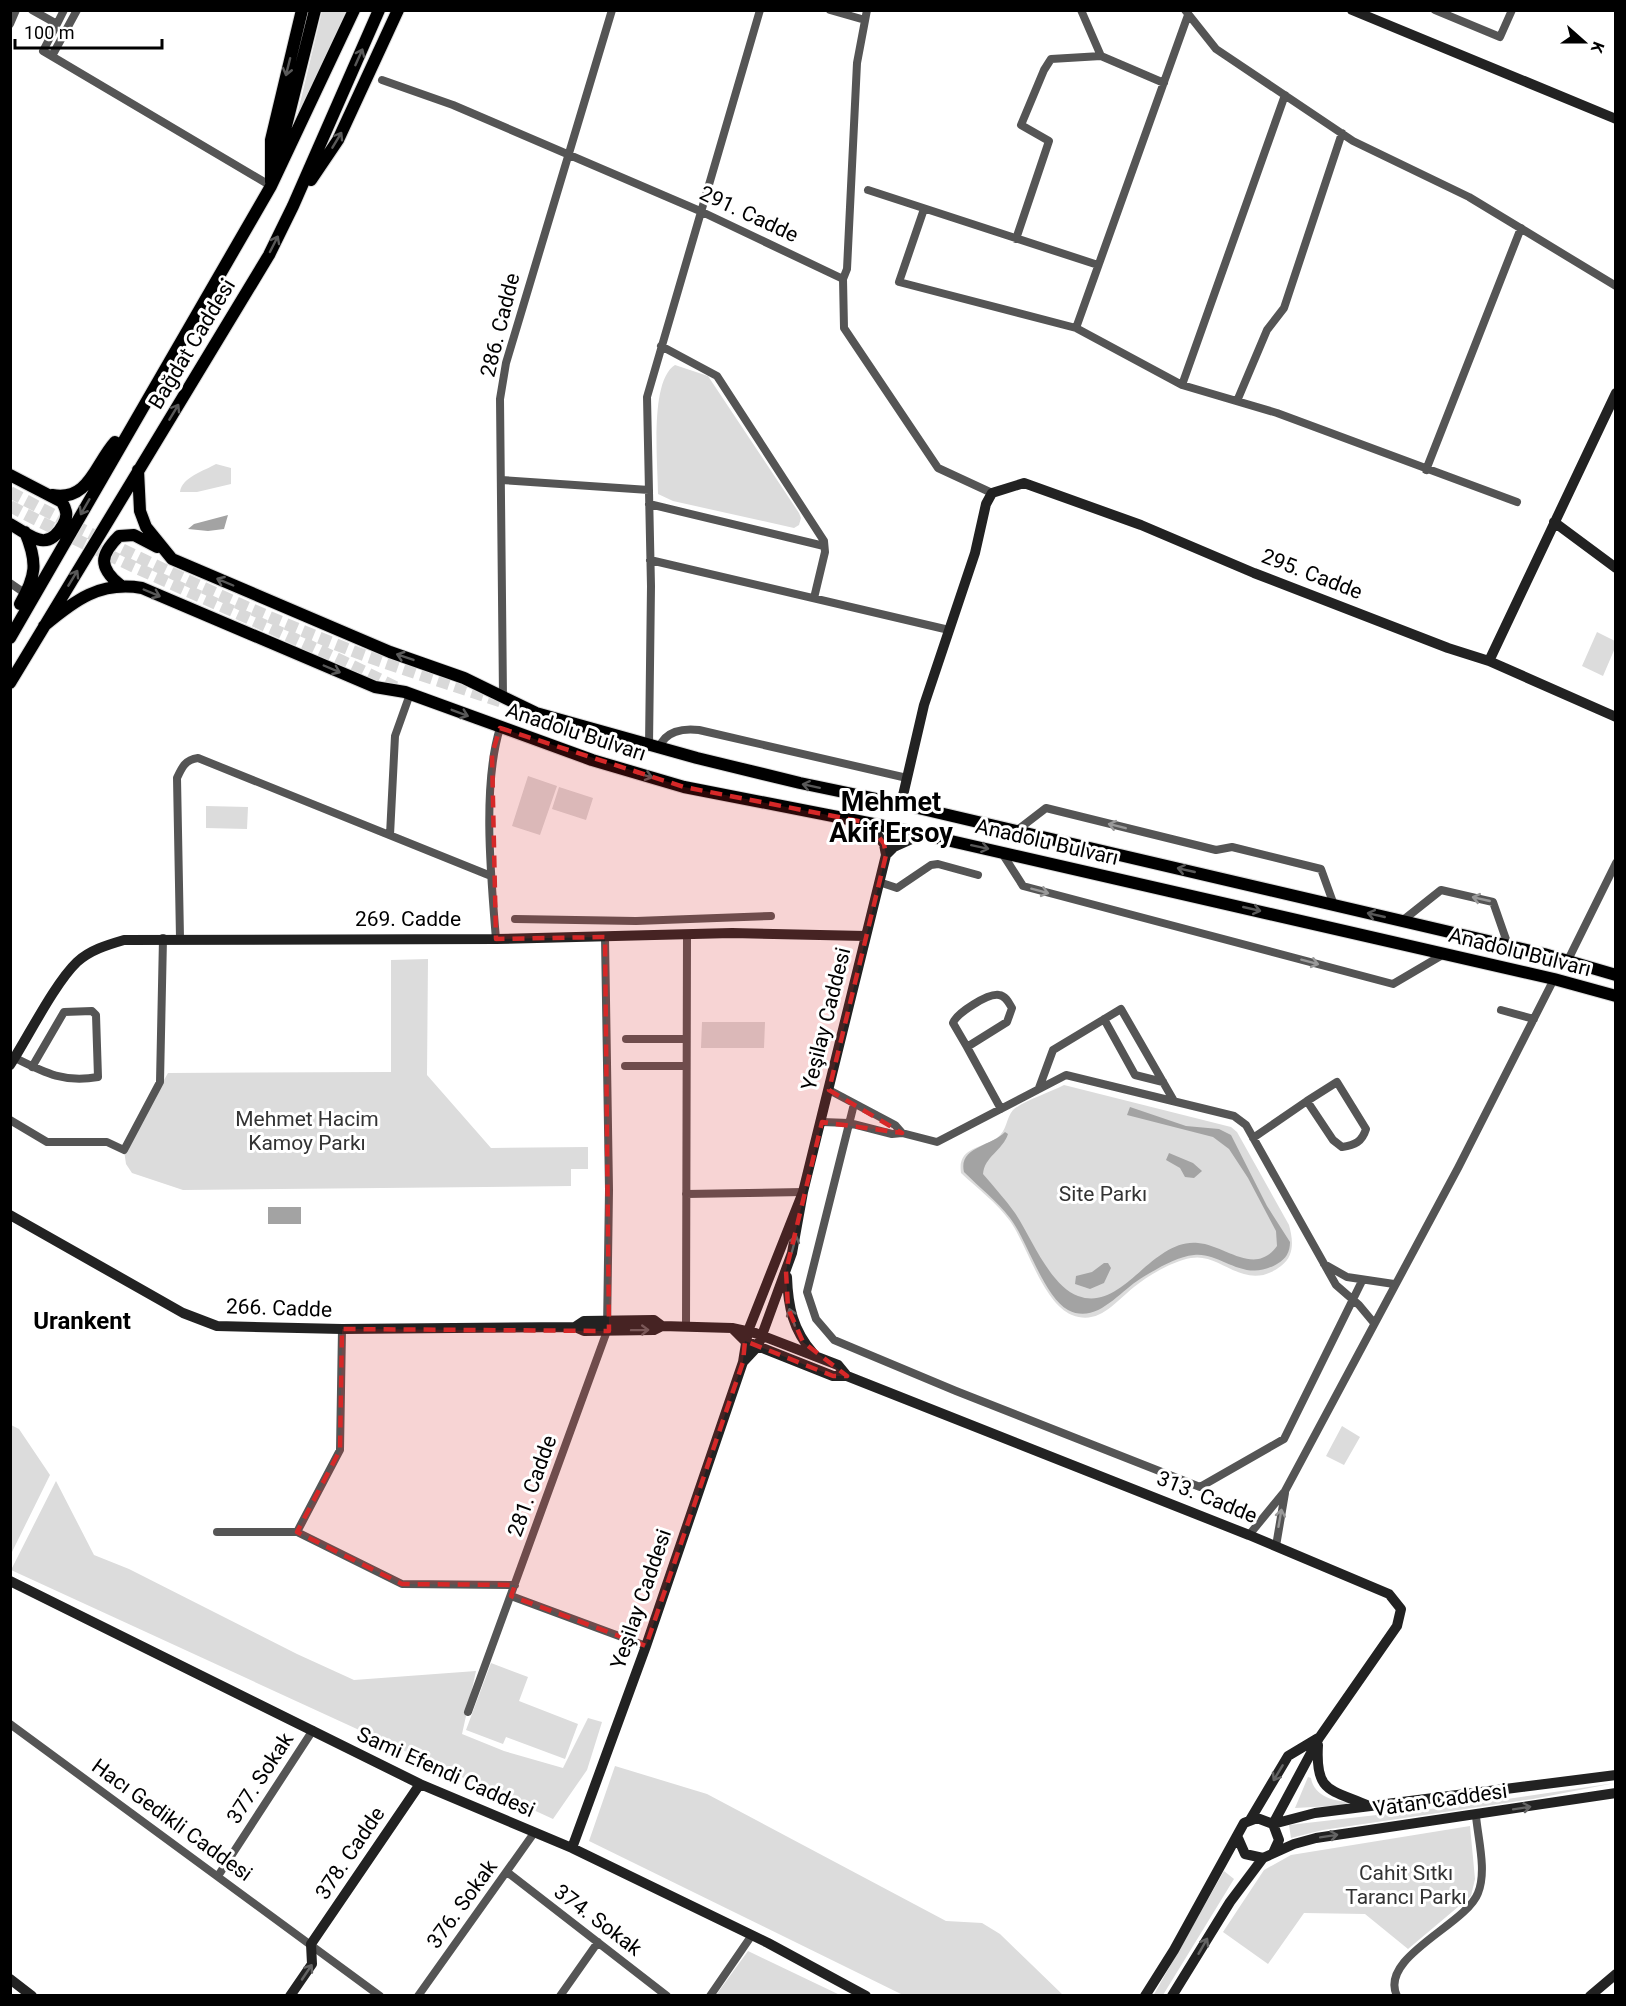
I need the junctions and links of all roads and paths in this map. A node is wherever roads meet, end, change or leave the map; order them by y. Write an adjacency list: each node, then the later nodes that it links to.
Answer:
1 (16, 10): 20 (street)
2 (32, 10): 21 (street)
3 (63, 10): 21 (street)
4 (77, 10): 22 (street)
5 (302, 10): 30 (main road, one-way to 30)
6 (315, 10): 30 (main road)
7 (354, 10): 30 (main road, Bağdat Caddesi)
8 (379, 10): 32 (main road, Bağdat Caddesi, one-way to 8)
9 (398, 10): 32 (main road, one-way to 9)
10 (612, 10): 29 (street, 286. Cadde)
11 (760, 10): 34 (street)
12 (830, 10): 19 (street)
13 (867, 10): 19 (street)
14 (1081, 10): 23 (street)
15 (1352, 10): 27 (main road)
16 (1435, 10): 17 (street)
17 (1512, 10)
18 (1187, 13): 25 (street); 26 (street)
19 (865, 20): 38 (street)
20 (10, 24)
21 (57, 24): 22 (street)
22 (52, 56): 30 (street)
23 (1101, 56): 25 (street); 36 (street)
24 (382, 80): 29 (street, 291. Cadde)
25 (1164, 83): 37 (street)
26 (1285, 95): 28 (street); 42 (street)
27 (1616, 119)
28 (1342, 134): 35 (street); 44 (street)
29 (567, 155): 34 (street, 291. Cadde); 49 (street, 286. Cadde)
30 (271, 186): 45 (main road, Bağdat Caddesi)
31 (868, 190): 33 (street)
32 (293, 206): 46 (main road, Bağdat Caddesi, one-way to 32)
33 (924, 209): 36 (street); 40 (street)
34 (700, 211): 38 (street, 291. Cadde); 41 (street)
35 (1521, 228): 39 (street); 47 (street)
36 (1016, 239): 37 (street)
37 (1098, 265): 40 (street)
38 (843, 279): 52 (street)
39 (1616, 286)
40 (1076, 328): 42 (street)
41 (661, 346): 50 (street); 58 (street)
42 (1182, 385): 44 (street)
43 (1616, 393): 55 (main road)
44 (1237, 401): 47 (street)
45 (135, 420): 51 (main road); 69 (main road, Bağdat Caddesi, one-way to 69)
46 (138, 470): 59 (main road); 67 (main road, Bağdat Caddesi, one-way to 46)
47 (1426, 470): 53 (street)
48 (10, 475): 51 (main road)
49 (501, 480): 50 (street); 73 (street, 286. Cadde)
50 (649, 490): 54 (street)
51 (45, 493): 57 (main road)
52 (992, 493): 68 (main road); 70 (main road, 295. Cadde)
53 (1517, 502)
54 (649, 504): 58 (street); 60 (street)
55 (1554, 522): 61 (main road); 70 (main road)
56 (11, 525): 57 (main road)
57 (26, 532): 64 (main road)
58 (824, 546): 65 (street)
59 (166, 553): 63 (main road, Anadolu Bulvarı); 73 (main road, Anadolu Bulvarı, one-way to 59)
60 (650, 560): 65 (street); 76 (street)
61 (1616, 568)
62 (10, 583): 64 (street)
63 (120, 585): 67 (main road); 72 (main road, Anadolu Bulvarı, one-way to 72)
64 (26, 594): 66 (main road)
65 (814, 598): 68 (street)
66 (10, 626)
67 (44, 626): 71 (main road, Bağdat Caddesi)
68 (949, 630): 77 (main road)
69 (10, 638)
70 (1489, 661): 74 (main road, 295. Cadde)
71 (10, 683)
72 (407, 693): 75 (main road, Anadolu Bulvarı, one-way to 75); 82 (street)
73 (503, 697): 76 (main road, Anadolu Bulvarı)
74 (1616, 717)
75 (500, 728): 79 (main road, Anadolu Bulvarı, one-way to 79); 87 (street)
76 (654, 747): 77 (street); 78 (main road, Anadolu Bulvarı, one-way to 76)
77 (907, 778): 78 (main road)
78 (902, 804): 80 (main road, Anadolu Bulvarı)
79 (869, 823): 81 (main road, Anadolu Bulvarı); 84 (main road)
80 (1016, 831): 89 (main road, Anadolu Bulvarı, one-way to 80); 89 (street, one-way to 80)
81 (923, 834): 83 (main road, Anadolu Bulvarı, one-way to 83); 84 (main road)
82 (390, 835): 87 (street); 99 (street)
83 (1002, 852): 102 (main road, Anadolu Bulvarı, one-way to 102); 102 (street, one-way to 102)
84 (886, 855): 88 (main road, Yeşilay Caddesi)
85 (1616, 863): 103 (street)
86 (978, 875): 88 (street)
87 (491, 876): 100 (street)
88 (879, 882): 96 (main road, Yeşilay Caddesi)
89 (1334, 905): 93 (main road, Anadolu Bulvarı, one-way to 89)
90 (771, 916): 92 (street)
91 (516, 919): 92 (street)
92 (636, 921): 95 (street)
93 (1402, 921): 101 (main road, Anadolu Bulvarı); 101 (street, one-way to 93)
94 (687, 935): 95 (main road, 269. Cadde); 96 (main road, 269. Cadde); 111 (street)
95 (636, 936): 97 (main road, 269. Cadde)
96 (866, 936): 119 (main road, Yeşilay Caddesi)
97 (605, 937): 100 (main road, 269. Cadde); 138 (street)
98 (163, 938): 99 (main road, 269. Cadde); 113 (main road, 269. Cadde); 124 (street)
99 (180, 938): 100 (main road, 269. Cadde)
100 (496, 939)
101 (1508, 945): 103 (main road, Anadolu Bulvarı)
102 (1444, 954): 105 (main road, Anadolu Bulvarı)
103 (1568, 960): 104 (main road, Anadolu Bulvarı)
104 (1616, 975)
105 (1554, 979): 106 (main road, Anadolu Bulvarı); 108 (street)
106 (1616, 996)
107 (1501, 1010): 108 (street)
108 (1534, 1019): 135 (street)
109 (1104, 1020): 117 (street); 117 (street); 118 (street)
110 (626, 1039): 111 (street)
111 (686, 1039): 115 (street)
112 (967, 1047): 112 (street); 123 (street)
113 (13, 1062): 116 (street)
114 (626, 1066): 115 (street)
115 (686, 1066): 130 (street)
116 (32, 1067): 116 (street)
117 (1164, 1082): 120 (street)
118 (1039, 1089): 120 (street); 123 (street)
119 (829, 1090): 122 (street); 125 (main road, Yeşilay Caddesi)
120 (1174, 1101): 128 (street)
121 (1307, 1101): 121 (street); 128 (street)
122 (854, 1104): 126 (street); 127 (street)
123 (1001, 1108): 127 (street)
124 (10, 1120)
125 (822, 1122): 126 (street); 129 (main road, Yeşilay Caddesi)
126 (849, 1123): 127 (street); 136 (street)
127 (902, 1132)
128 (1253, 1137): 132 (street)
129 (803, 1192): 130 (street); 133 (main road, Yeşilay Caddesi, one-way to 129); 141 (main road, Yeşilay Caddesi)
130 (686, 1194): 139 (street)
131 (10, 1215): 140 (main road, 266. Cadde)
132 (1323, 1263): 134 (street); 136 (street)
133 (786, 1271): 141 (main road, Yeşilay Caddesi); 142 (main road, one-way to 133)
134 (1362, 1281): 135 (street); 136 (street)
135 (1394, 1284): 137 (street)
136 (1353, 1299): 137 (street)
137 (1374, 1323): 144 (street)
138 (608, 1326): 139 (main road, 266. Cadde); 140 (main road, 266. Cadde); 150 (street, 281. Cadde)
139 (686, 1326): 141 (main road, 266. Cadde)
140 (342, 1329): 146 (street)
141 (754, 1338): 142 (main road, 313. Cadde); 143 (main road, 313. Cadde); 152 (main road, Yeşilay Caddesi)
142 (815, 1356): 143 (main road, 313. Cadde)
143 (847, 1376): 147 (main road, 313. Cadde)
144 (1285, 1491): 147 (street); 148 (street, one-way to 144)
145 (217, 1532): 146 (street)
146 (297, 1532): 150 (street)
147 (1249, 1535): 148 (main road, 313. Cadde)
148 (1276, 1546): 156 (main road, 313. Cadde)
149 (10, 1581): 155 (main road, Sami Efendi Caddesi)
150 (515, 1585): 151 (street, 281. Cadde)
151 (510, 1596): 152 (street); 153 (street, 281. Cadde)
152 (646, 1646): 166 (main road, Yeşilay Caddesi)
153 (468, 1712)
154 (10, 1724): 169 (street, Hacı Gedikli Caddesi)
155 (312, 1730): 158 (main road, Sami Efendi Caddesi); 169 (street, 377. Sokak)
156 (1319, 1738): 160 (main road); 162 (main road, 313. Cadde, one-way to 162); 163 (main road, 313. Cadde)
157 (1616, 1775): 160 (main road, Vatan Caddesi)
158 (420, 1784): 164 (main road, Sami Efendi Caddesi); 172 (main road, 378. Cadde)
159 (1616, 1793): 161 (main road, Vatan Caddesi, one-way to 159)
160 (1372, 1807): 163 (main road, Vatan Caddesi)
161 (1476, 1816): 167 (main road, Vatan Caddesi, one-way to 161); 185 (street)
162 (1250, 1820): 163 (main road, Vatan Caddesi); 165 (main road)
163 (1273, 1824): 167 (main road)
164 (534, 1833): 166 (main road, Sami Efendi Caddesi); 168 (street, 376. Sokak)
165 (1238, 1838): 167 (main road); 183 (main road)
166 (572, 1848): 170 (main road, Sami Efendi Caddesi)
167 (1268, 1855): 184 (main road, one-way to 167)
168 (507, 1872): 171 (street, 374. Sokak); 178 (street, 376. Sokak)
169 (218, 1876): 172 (street, Hacı Gedikli Caddesi)
170 (752, 1935): 181 (street); 182 (main road, Sami Efendi Caddesi)
171 (598, 1942): 179 (street); 180 (street, 374. Sokak)
172 (311, 1944): 176 (main road, one-way to 172); 177 (street, Hacı Gedikli Caddesi)
173 (1616, 1974): 186 (main road)
174 (10, 1979): 175 (main road)
175 (32, 1995)
176 (290, 1995)
177 (380, 1995)
178 (418, 1995)
179 (560, 1995)
180 (667, 1995)
181 (710, 1995)
182 (866, 1995)
183 (1145, 1995)
184 (1172, 1995)
185 (1397, 1995)
186 (1590, 1995)

